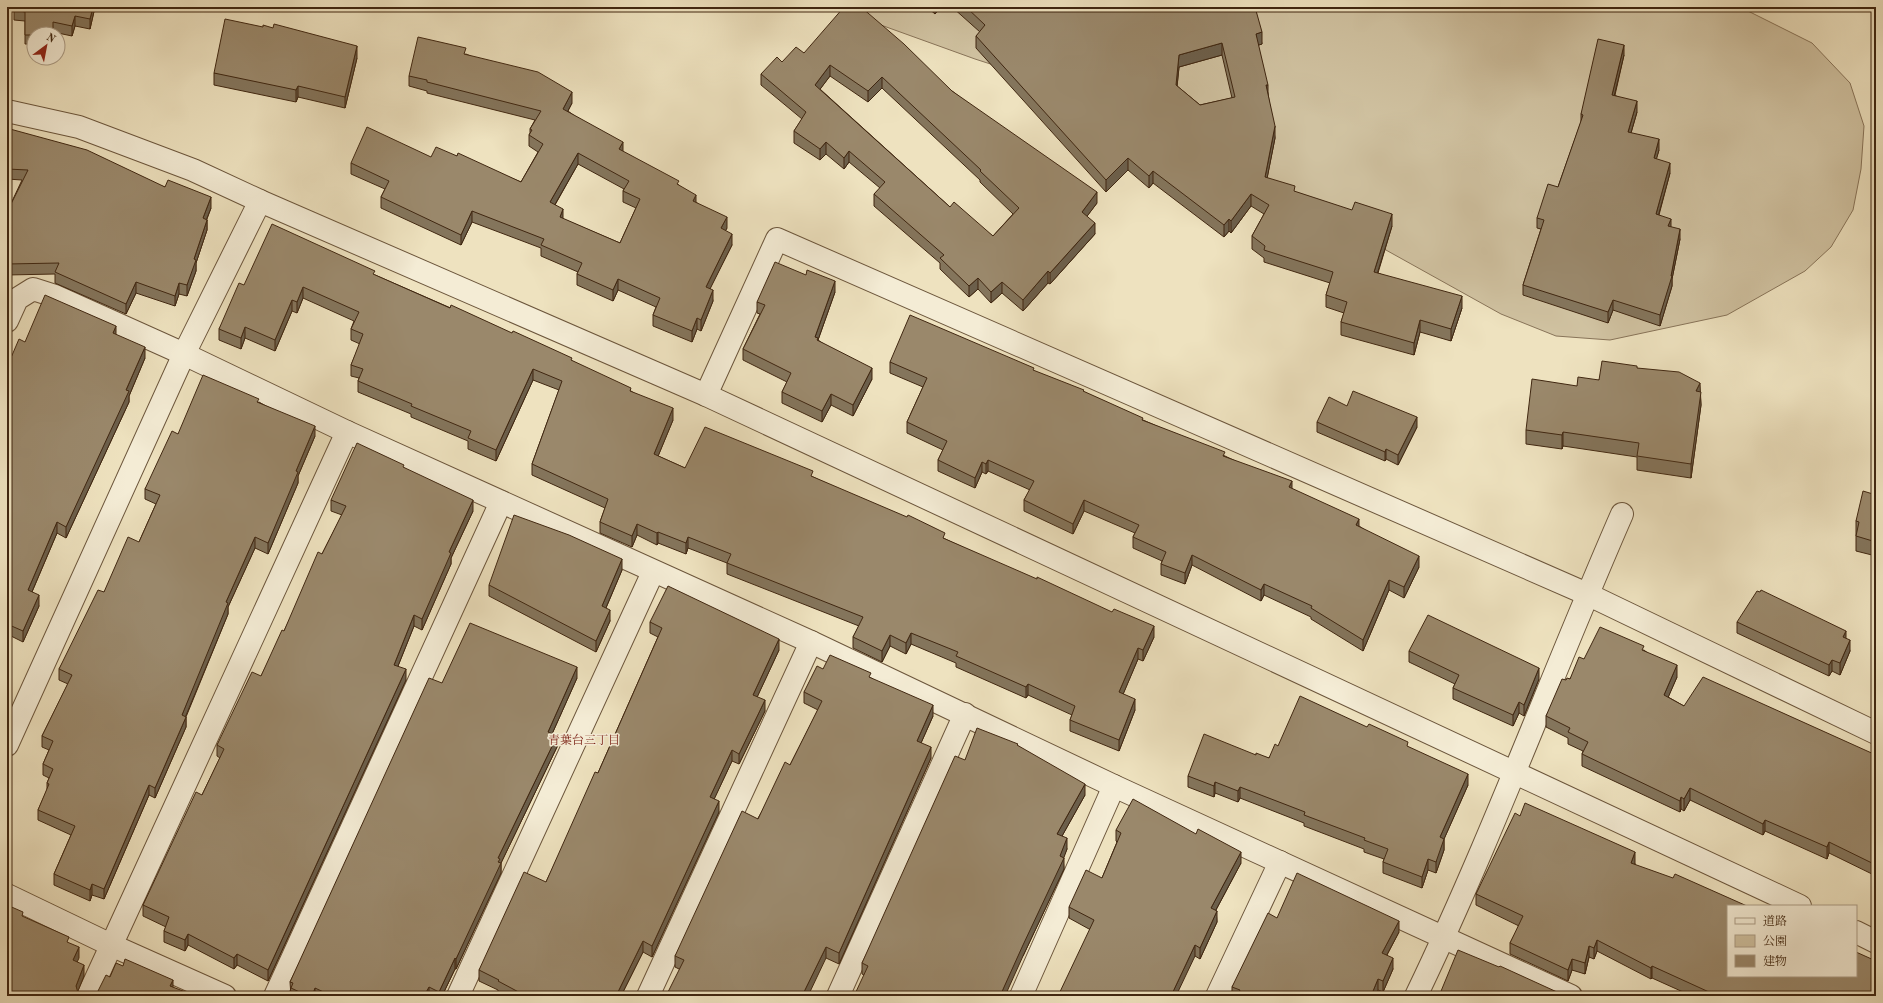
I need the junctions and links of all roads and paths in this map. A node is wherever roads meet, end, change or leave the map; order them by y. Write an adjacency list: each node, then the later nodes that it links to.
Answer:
1 (7, 111): 2 (street)
2 (260, 201): 4 (street); 5 (street)
3 (7, 321): 4 (street)
4 (184, 354): 6 (street); 14 (street)
5 (706, 395): 10 (street); 15 (street)
6 (347, 432): 7 (street); 23 (street)
7 (501, 502): 9 (street); 26 (street)
8 (1622, 514): 10 (street)
9 (653, 572): 11 (street); 27 (street)
10 (1587, 594): 13 (street); 15 (street)
11 (811, 642): 12 (street); 28 (street)
12 (965, 714): 16 (street); 29 (street)
13 (1876, 733)
14 (7, 745)
15 (1514, 772): 19 (street); 21 (street)
16 (1114, 786): 17 (street); 30 (street)
17 (1280, 862): 21 (street); 31 (street)
18 (7, 895): 23 (street)
19 (1798, 905)
20 (1857, 932): 22 (street)
21 (1444, 939): 32 (street); 33 (street)
22 (1876, 942)
23 (111, 945): 24 (street); 25 (street)
24 (88, 996)
25 (225, 996)
26 (275, 996)
27 (458, 996)
28 (648, 996)
29 (838, 996)
30 (1021, 996)
31 (1217, 996)
32 (1416, 996)
33 (1571, 996)

